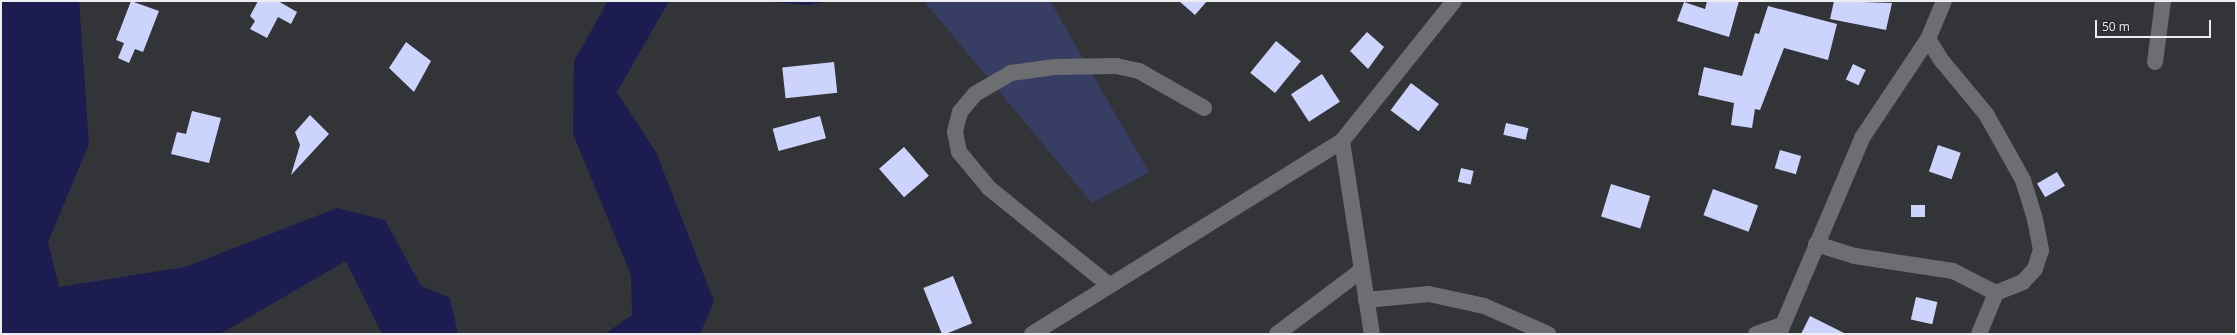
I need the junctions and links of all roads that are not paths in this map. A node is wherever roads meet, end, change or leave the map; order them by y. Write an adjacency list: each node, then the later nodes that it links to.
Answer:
1 (1454, 1): 7 (street)
2 (1944, 1): 4 (street)
3 (2163, 1): 5 (street)
4 (1928, 39): 8 (street); 11 (street)
5 (2155, 62)
6 (1204, 108): 10 (street)
7 (1342, 141): 9 (street); 10 (street)
8 (1816, 244): 11 (street); 13 (street)
9 (1362, 270): 12 (street); 15 (street)
10 (1109, 285): 14 (street)
11 (1996, 293): 19 (street)
12 (1366, 300): 16 (street); 17 (street)
13 (1780, 329): 18 (street)
14 (1032, 334)
15 (1277, 334)
16 (1372, 334)
17 (1548, 334)
18 (1756, 334)
19 (1979, 334)

